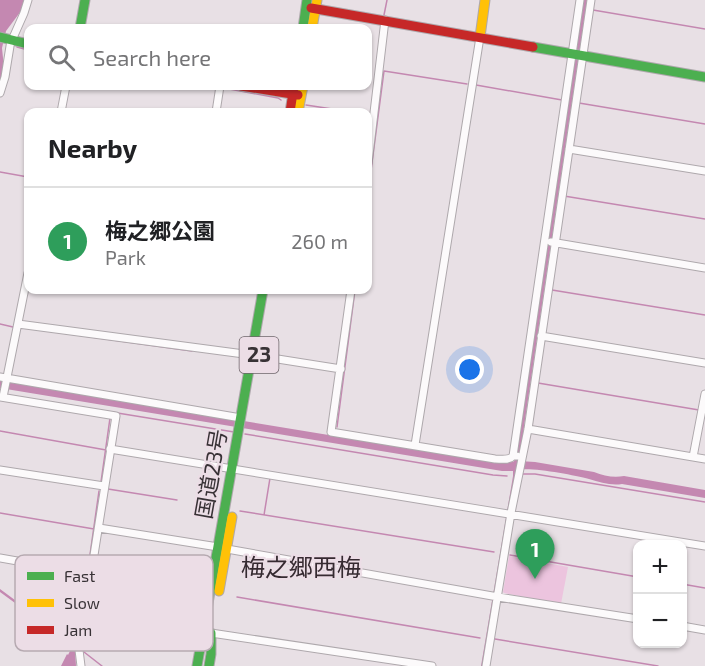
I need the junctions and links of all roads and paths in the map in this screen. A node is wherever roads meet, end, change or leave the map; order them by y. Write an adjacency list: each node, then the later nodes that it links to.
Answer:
1 (28, 0): 12 (street)
2 (86, 0): 8 (main road)
3 (485, 0): 11 (main road)
4 (580, 0): 14 (street)
5 (591, 0): 15 (street)
6 (312, 4): 7 (main road); 9 (main road); 10 (main road)
7 (386, 20): 11 (main road); 25 (street)
8 (81, 24)
9 (304, 24)
10 (312, 24)
11 (480, 37): 14 (main road); 46 (street)
12 (7, 39): 13 (main road); 20 (street)
13 (24, 44)
14 (572, 54): 15 (main road); 28 (street)
15 (582, 56): 16 (main road); 26 (street)
16 (705, 76)
17 (65, 90): 21 (street)
18 (219, 90): 22 (street)
19 (297, 90): 23 (main road); 24 (main road)
20 (0, 93)
21 (62, 108)
22 (217, 108)
23 (291, 108)
24 (298, 108)
25 (372, 131)
26 (569, 149): 27 (street); 29 (street)
27 (705, 171)
28 (544, 241): 29 (street); 48 (street)
29 (555, 243): 30 (street); 36 (street)
30 (705, 268)
31 (24, 293): 35 (street)
32 (260, 294): 44 (main road, 国道23号 / 23)
33 (268, 294): 44 (main road, 国道23号 / 23)
34 (350, 294): 40 (street)
35 (18, 324): 37 (street); 41 (street)
36 (541, 336): 39 (street); 45 (street)
37 (244, 354)
38 (266, 357): 40 (street)
39 (705, 363)
40 (341, 369): 46 (street)
41 (4, 379): 43 (street); 44 (street)
42 (705, 394): 49 (street)
43 (2, 395): 47 (street)
44 (243, 419): 52 (main road, 国道23号 / 23)
45 (528, 429): 48 (street); 49 (street)
46 (415, 445): 48 (street)
47 (110, 449): 52 (street); 53 (street)
48 (519, 457): 54 (street)
49 (693, 457): 50 (street)
50 (705, 459)
51 (0, 470): 53 (street)
52 (236, 470): 54 (street); 57 (main road, 国道23号 / 23)
53 (104, 486): 55 (street)
54 (508, 513): 56 (street); 61 (street)
55 (99, 528): 57 (street); 58 (street)
56 (705, 546)
57 (223, 548): 61 (street); 62 (main road, 国道23号 / 23)
58 (94, 555)
59 (0, 558): 60 (street)
60 (15, 561)
61 (495, 596): 63 (street); 74 (street)
62 (213, 600)
63 (633, 618)
64 (687, 627): 65 (street)
65 (705, 630)
66 (213, 633): 73 (street)
67 (79, 651): 70 (street)
68 (200, 651): 71 (main road)
69 (211, 651): 72 (main road)
70 (81, 666)
71 (195, 666)
72 (207, 666)
73 (432, 666)
74 (486, 666)

